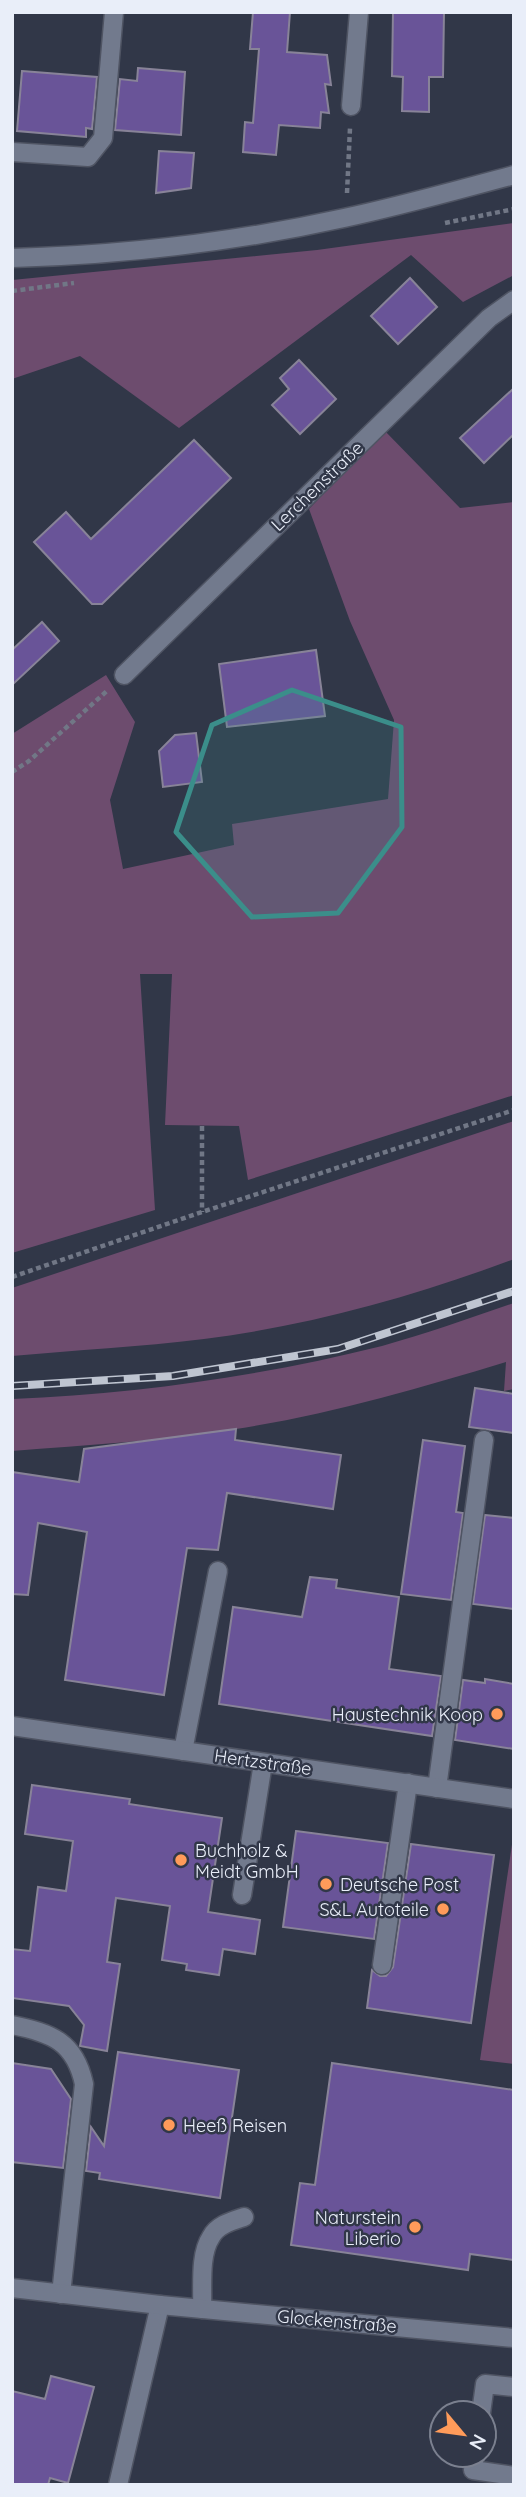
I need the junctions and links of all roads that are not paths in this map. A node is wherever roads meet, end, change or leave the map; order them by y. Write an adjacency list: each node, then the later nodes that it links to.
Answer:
1 (114, 12): 4 (street)
2 (359, 12): 3 (street)
3 (351, 106)
4 (12, 152)
5 (514, 175): 6 (street)
6 (12, 258)
7 (514, 300): 8 (street, Lerchenstraße)
8 (124, 675)
9 (484, 1440): 15 (street)
10 (218, 1571): 12 (street)
11 (12, 1726): 12 (street, Hertzstraße)
12 (183, 1751): 13 (street, Hertzstraße)
13 (263, 1763): 14 (street, Hertzstraße); 17 (street)
14 (408, 1783): 15 (street, Hertzstraße); 18 (street)
15 (438, 1788): 16 (street, Hertzstraße)
16 (514, 1798)
17 (242, 1895)
18 (382, 1965)
19 (12, 2025): 22 (street)
20 (244, 2217): 24 (street)
21 (12, 2288): 22 (street, Glockenstraße)
22 (61, 2294): 23 (street, Glockenstraße)
23 (160, 2305): 24 (street, Glockenstraße); 30 (street)
24 (202, 2309): 25 (street, Glockenstraße)
25 (514, 2338)
26 (514, 2387): 27 (street)
27 (483, 2399)
28 (473, 2469): 29 (street)
29 (514, 2476)
30 (118, 2485)

